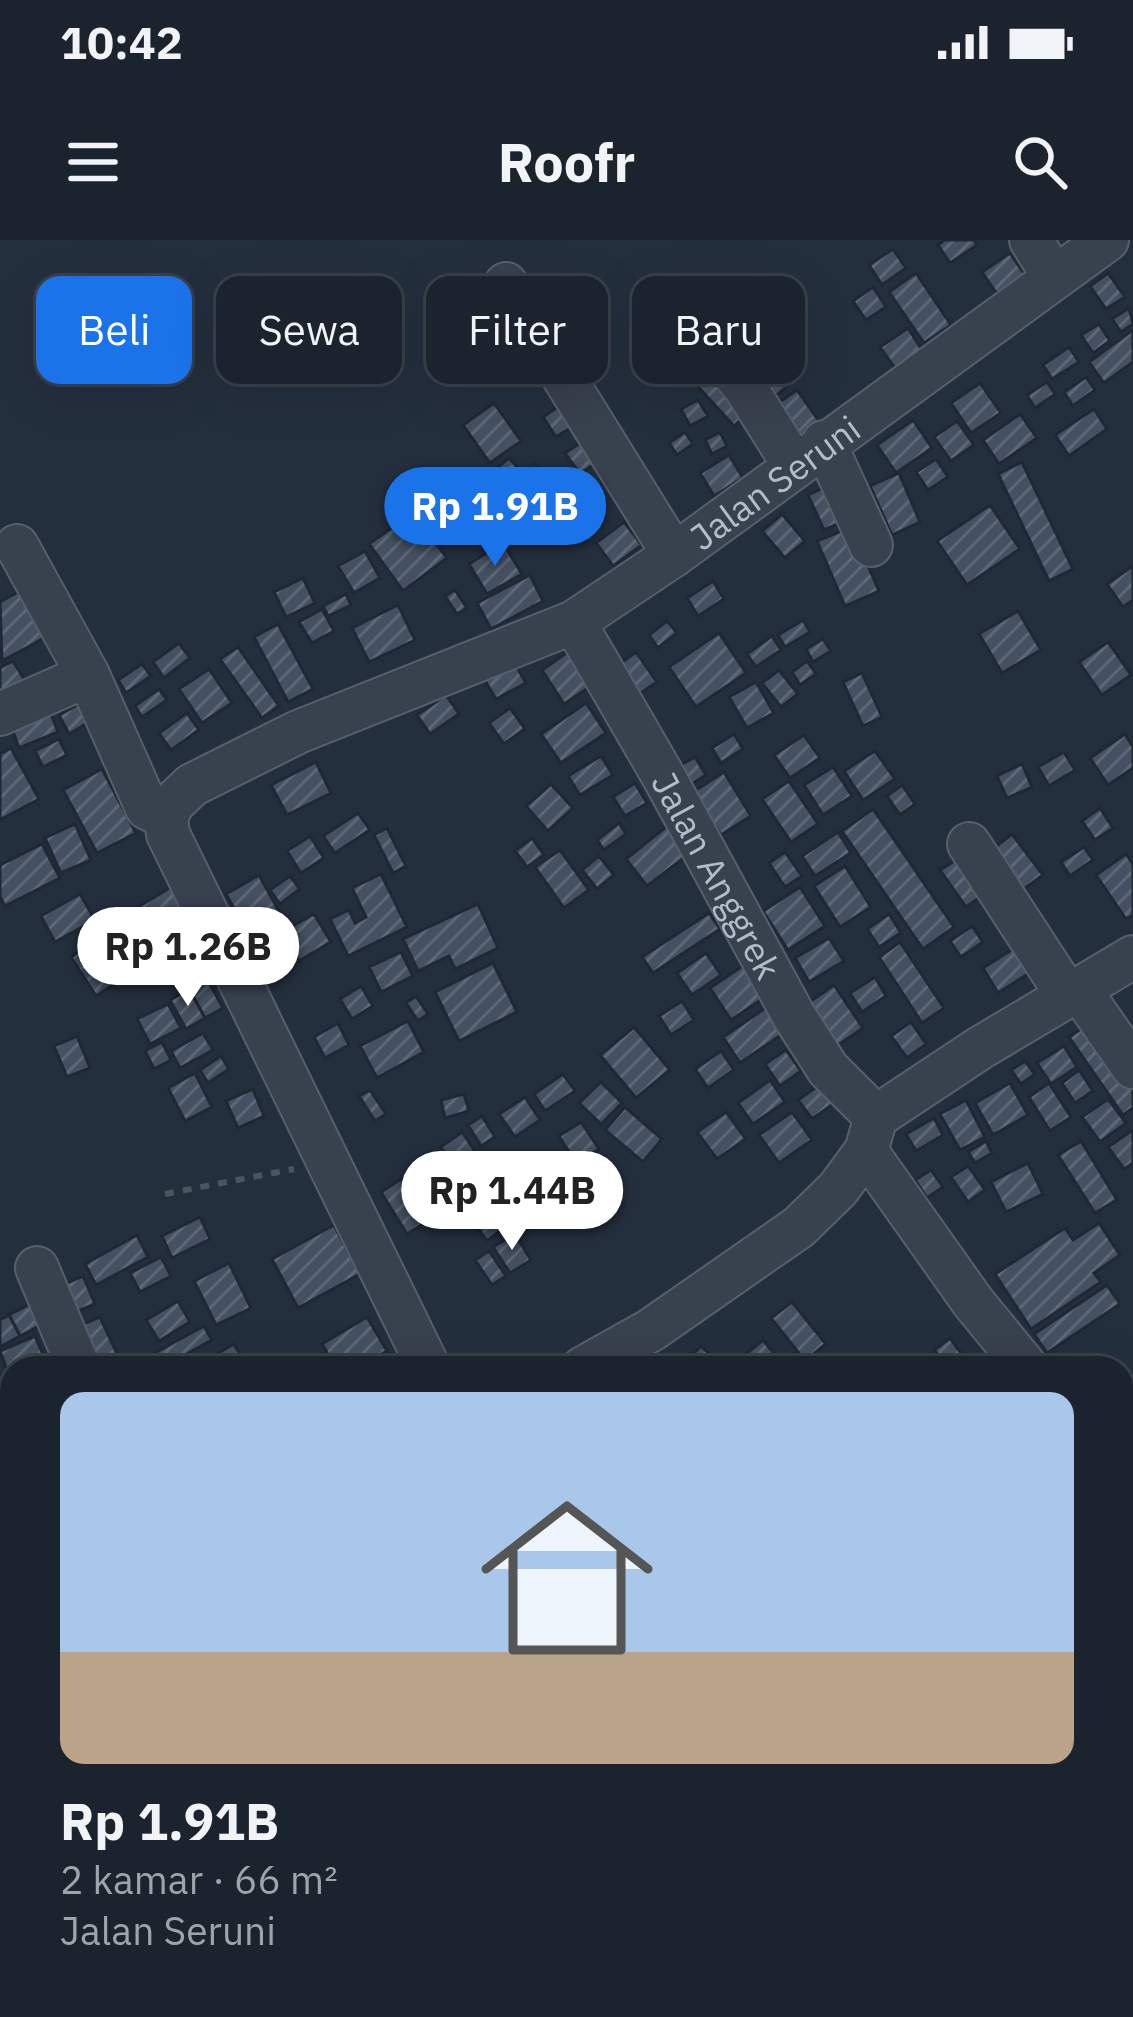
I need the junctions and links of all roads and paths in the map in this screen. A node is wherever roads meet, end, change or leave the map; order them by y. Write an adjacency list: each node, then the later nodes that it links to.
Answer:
1 (1031, 240): 3 (street)
2 (1107, 240): 3 (street, Jalan Seruni)
3 (1054, 277): 6 (street, Jalan Seruni)
4 (568, 384): 9 (street)
5 (742, 384): 6 (street)
6 (809, 454): 7 (street); 9 (street, Jalan Seruni)
7 (871, 545)
8 (17, 546): 11 (street)
9 (674, 555): 10 (street, Jalan Seruni)
10 (574, 622): 13 (street, Jalan Seruni); 18 (street, Jalan Anggrek)
11 (88, 675): 12 (street); 13 (street)
12 (0, 714)
13 (166, 817): 19 (street)
14 (968, 844): 16 (street)
15 (1133, 957): 16 (street)
16 (1074, 993): 17 (street); 18 (street)
17 (1133, 1067)
18 (871, 1134): 24 (street); 25 (street, Jalan Anggrek)
19 (327, 1163): 20 (path); 23 (street)
20 (165, 1194)
21 (37, 1268): 22 (street)
22 (74, 1356)
23 (423, 1356)
24 (604, 1356)
25 (1017, 1356)

